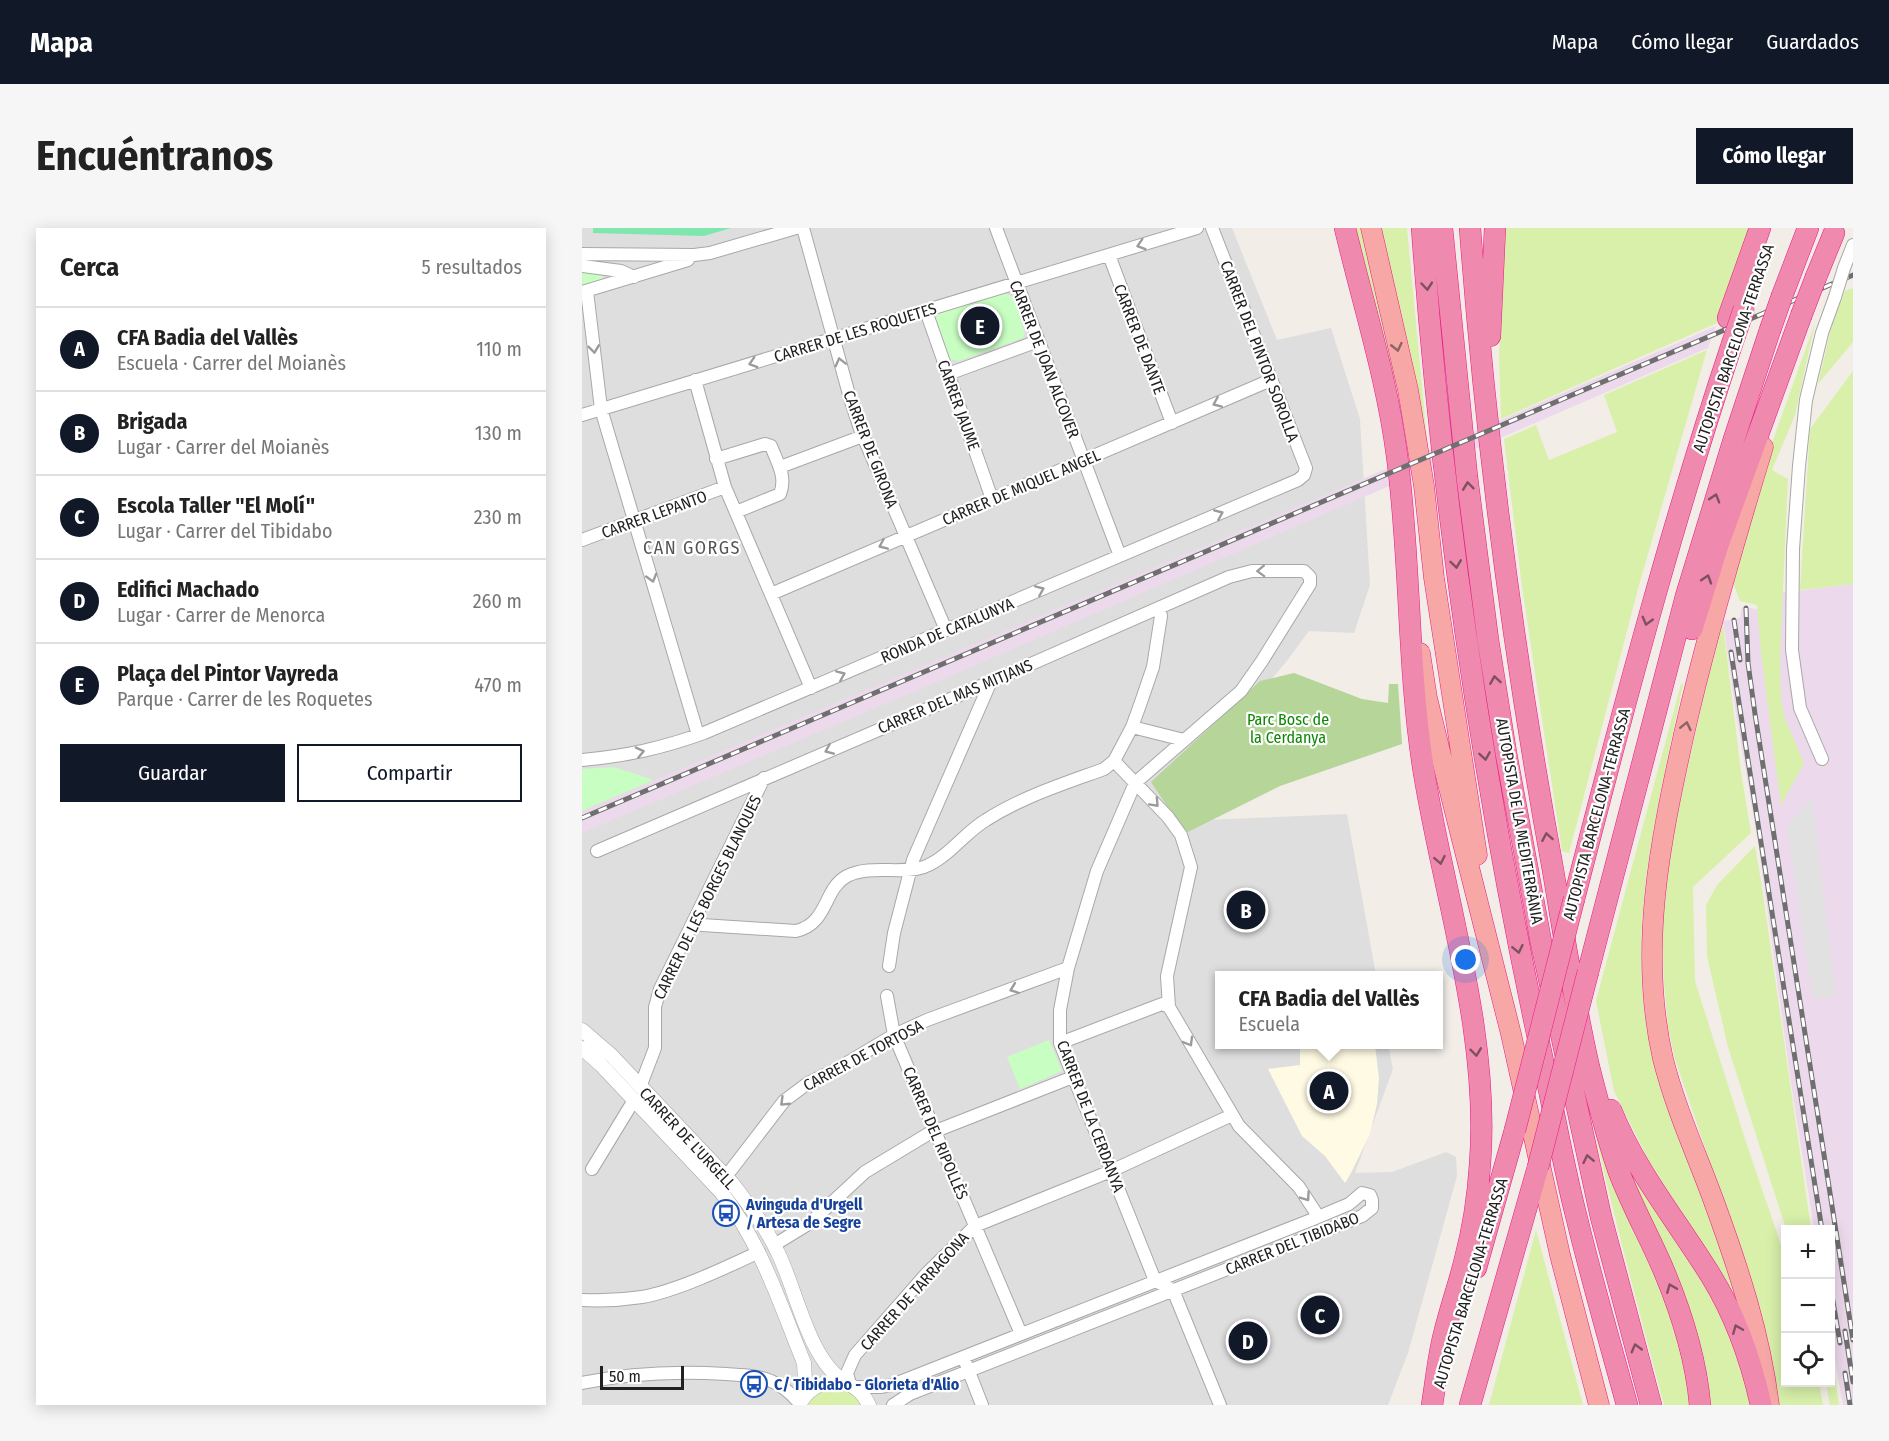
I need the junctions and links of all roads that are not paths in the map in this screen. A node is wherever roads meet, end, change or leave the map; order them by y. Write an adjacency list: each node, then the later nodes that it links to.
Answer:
1 (796, 228): 17 (street)
2 (803, 228): 29 (street, CARRER DE GIRONA)
3 (996, 228): 23 (street, CARRER DE JOAN ALCOVER)
4 (1197, 228): 19 (street, CARRER DE LES ROQUETES, one-way to 19)
5 (1212, 228): 33 (street, CARRER DEL PINTOR SOROLLA)
6 (1345, 228): 45 (highway)
7 (1371, 228): 75 (highway, one-way to 75)
8 (1422, 228): 107 (highway, AUTOPISTA DE LA MEDITERRÀNIA, one-way to 107)
9 (1442, 228): 108 (highway, AUTOPISTA DE LA MEDITERRÀNIA, one-way to 9)
10 (1470, 228): 36 (highway)
11 (1494, 228): 36 (highway)
12 (1760, 228): 27 (highway)
13 (1775, 228): 27 (highway, AUTOPISTA BARCELONA-TERRASSA)
14 (1808, 228): 69 (highway, AUTOPISTA BARCELONA-TERRASSA, one-way to 14, bridge)
15 (1835, 231): 28 (highway, bridge)
16 (1853, 244): 60 (street, bridge)
17 (710, 253): 18 (street); 22 (street)
18 (582, 254)
19 (1109, 255): 23 (street, CARRER DE LES ROQUETES); 37 (street, CARRER DE DANTE)
20 (582, 266): 21 (street)
21 (603, 268): 22 (street); 24 (street)
22 (634, 277): 24 (street)
23 (1016, 284): 26 (street, CARRER DE LES ROQUETES); 30 (street, CARRER DE JOAN ALCOVER)
24 (607, 286): 25 (street)
25 (584, 292): 34 (street, one-way to 34)
26 (926, 311): 29 (street, CARRER DE LES ROQUETES); 31 (street, CARRER JAUME)
27 (1736, 313): 67 (highway, AUTOPISTA BARCELONA-TERRASSA, one-way to 67, bridge)
28 (1804, 315): 69 (highway, one-way to 28); 111 (highway, one-way to 28)
29 (834, 339): 32 (street, CARRER DE LES ROQUETES, one-way to 32); 38 (street, CARRER DE GIRONA, one-way to 29)
30 (1038, 341): 31 (street); 40 (street, CARRER DE JOAN ALCOVER)
31 (948, 374): 44 (street, CARRER JAUME)
32 (695, 380): 34 (street, CARRER DE LES ROQUETES); 39 (street)
33 (1271, 380): 37 (street, CARRER DE MIQUEL ANGEL, one-way to 37); 42 (street, CARRER DEL PINTOR SOROLLA)
34 (601, 409): 35 (street, CARRER DE LES ROQUETES); 47 (street)
35 (582, 415)
36 (1487, 420): 67 (highway, one-way to 36)
37 (1172, 423): 40 (street, CARRER DE MIQUEL ANGEL)
38 (863, 436): 41 (street); 48 (street, CARRER DE GIRONA)
39 (716, 459): 41 (street); 43 (street)
40 (1083, 461): 44 (street, CARRER DE MIQUEL ANGEL); 50 (street, CARRER DE JOAN ALCOVER)
41 (780, 466): 46 (street)
42 (1304, 475): 50 (street, RONDA DE CATALUNYA, one-way to 42)
43 (725, 488): 46 (street); 47 (street, CARRER LEPANTO)
44 (992, 499): 48 (street, CARRER DE MIQUEL ANGEL)
45 (1402, 504): 75 (highway); 104 (highway, one-way to 104)
46 (736, 512): 52 (street)
47 (635, 521): 49 (street, CARRER LEPANTO); 58 (street, one-way to 58)
48 (906, 536): 52 (street, CARRER DE MIQUEL ANGEL, one-way to 52); 54 (street, CARRER DE GIRONA)
49 (582, 540)
50 (1120, 556): 54 (street, RONDA DE CATALUNYA, one-way to 50)
51 (1310, 584): 53 (street, CARRER DEL MAS MITJANS, one-way to 53); 59 (street, CARRER DE LA CERDANYA)
52 (771, 594): 56 (street)
53 (1159, 608): 55 (street, CARRER DEL MAS MITJANS); 57 (street)
54 (946, 630): 56 (street, RONDA DE CATALUNYA, one-way to 54)
55 (991, 681): 63 (street, CARRER DEL MAS MITJANS, one-way to 63); 66 (street)
56 (811, 688): 58 (street, RONDA DE CATALUNYA)
57 (1132, 727): 59 (street); 62 (street)
58 (698, 735): 61 (street, RONDA DE CATALUNYA, one-way to 58)
59 (1184, 740): 64 (street, CARRER DE LA CERDANYA)
60 (1822, 759)
61 (582, 760)
62 (1114, 761): 64 (street); 66 (street)
63 (764, 778): 65 (street, CARRER DEL MAS MITJANS); 68 (street, CARRER DE LES BORGES BLANQUES)
64 (1135, 783): 71 (street, CARRER DE LA CERDANYA); 73 (street, one-way to 73)
65 (597, 850)
66 (911, 869): 68 (street); 70 (street)
67 (1565, 897): 104 (highway, AUTOPISTA BARCELONA-TERRASSA, bridge); 109 (highway, one-way to 67); 110 (highway, one-way to 67)
68 (694, 922): 80 (street, CARRER DE LES BORGES BLANQUES)
69 (1598, 936): 105 (highway, AUTOPISTA BARCELONA-TERRASSA, bridge)
70 (889, 966)
71 (1068, 968): 76 (street, CARRER DE TORTOSA, one-way to 76); 77 (street, CARRER DE LA CERDANYA)
72 (887, 996): 76 (street, CARRER DEL RIPOLLÈS)
73 (1169, 1007): 77 (street); 82 (street, one-way to 82)
74 (582, 1030): 80 (street, CARRER DE L'URGELL)
75 (1511, 1034): 106 (highway)
76 (894, 1035): 83 (street, CARRER DEL RIPOLLÈS); 86 (street, CARRER DE TORTOSA, one-way to 86)
77 (1060, 1042): 79 (street, CARRER DE LA CERDANYA)
78 (582, 1048): 81 (street, CARRER DE L'URGELL)
79 (1073, 1077): 83 (street); 85 (street, CARRER DE LA CERDANYA)
80 (640, 1087): 86 (street, CARRER DE L'URGELL)
81 (634, 1100): 84 (street); 90 (street, CARRER DE L'URGELL)
82 (1232, 1114): 85 (street, CARRER DE TARRAGONA); 87 (street, one-way to 87)
83 (935, 1132): 88 (street, CARRER DEL RIPOLLÈS); 89 (street)
84 (592, 1168)
85 (1111, 1171): 88 (street, CARRER DE TARRAGONA); 92 (street, CARRER DE LA CERDANYA)
86 (723, 1175): 89 (street, CARRER DE L'URGELL)
87 (1318, 1216): 91 (street, CARRER DEL TIBIDABO); 92 (street, CARRER DEL TIBIDABO)
88 (975, 1226): 94 (street, CARRER DEL RIPOLLÈS); 98 (street, CARRER DE TARRAGONA)
89 (774, 1245): 98 (street, CARRER DE L'URGELL)
90 (759, 1252): 93 (street); 99 (street, CARRER DE L'URGELL)
91 (1180, 1271): 92 (street, CARRER DEL TIBIDABO); 92 (street)
92 (1164, 1286): 94 (street, CARRER DEL TIBIDABO); 96 (street, CARRER DEL TIBIDABO); 103 (street, CARRER DE LA CERDANYA)
93 (582, 1300)
94 (1021, 1334): 95 (street, CARRER DEL TIBIDABO)
95 (963, 1357): 96 (street); 98 (street, CARRER DEL TIBIDABO)
96 (968, 1371): 101 (street, CARRER DEL TIBIDABO); 102 (street)
97 (582, 1383): 99 (street)
98 (850, 1384): 99 (street); 100 (street, CARRER DE L'URGELL)
99 (800, 1404)
100 (869, 1405)
101 (893, 1405)
102 (982, 1405)
103 (1220, 1405)
104 (1433, 1405)
105 (1470, 1405)
106 (1599, 1405)
107 (1627, 1405)
108 (1651, 1405)
109 (1700, 1405)
110 (1761, 1405)
111 (1770, 1405)

